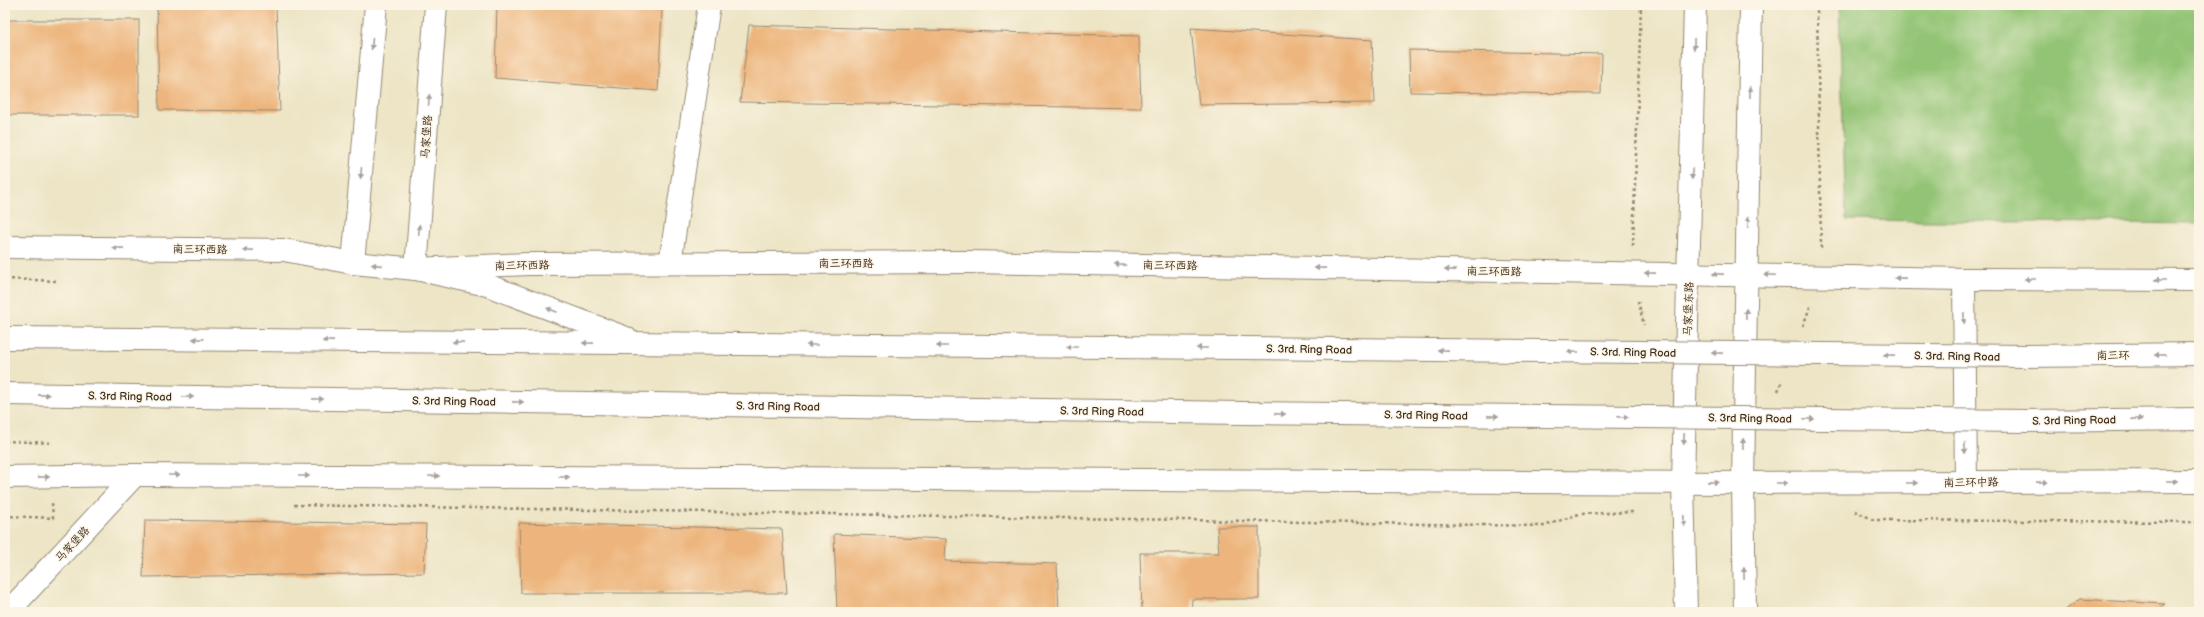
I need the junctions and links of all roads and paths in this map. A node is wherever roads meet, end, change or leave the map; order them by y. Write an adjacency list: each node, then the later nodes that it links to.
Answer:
1 (376, 5): 7 (main road, one-way to 7)
2 (436, 5): 9 (main road, 马家堡路, one-way to 2)
3 (709, 5): 8 (main road)
4 (1695, 5): 10 (main road, 马家堡东路, one-way to 10)
5 (1751, 5): 11 (main road, one-way to 5)
6 (5, 247): 7 (main road, 南三环西路, one-way to 6)
7 (353, 263): 9 (main road, 南三环西路, one-way to 7)
8 (670, 263): 9 (main road, 南三环西路); 10 (main road, 南三环西路, one-way to 8)
9 (416, 269): 17 (main road, one-way to 9)
10 (1689, 274): 11 (main road, 南三环西路, one-way to 10); 27 (main road, 马家堡东路, one-way to 27)
11 (1747, 275): 13 (main road, one-way to 11); 28 (main road, one-way to 11)
12 (5, 279): 14 (path)
13 (1964, 279): 15 (main road, one-way to 13); 29 (main road, one-way to 29)
14 (59, 280)
15 (2199, 280)
16 (5, 338): 17 (main road, one-way to 16)
17 (640, 344): 19 (main road, S. 3rd. Ring Road, one-way to 17, bridge)
18 (2199, 354): 19 (main road, 南三环, one-way to 19)
19 (2026, 356)
20 (5, 394): 21 (main road, S. 3rd Ring Road, one-way to 21, bridge)
21 (2199, 418)
22 (5, 441): 23 (path)
23 (53, 443)
24 (135, 475): 25 (main road, one-way to 24); 27 (main road, one-way to 27); 36 (main road, 马家堡路)
25 (5, 477)
26 (2199, 480): 29 (main road, 南三环中路, one-way to 26)
27 (1683, 482): 28 (main road, 南三环中路, one-way to 28); 37 (main road, 马家堡东路, one-way to 37)
28 (1742, 483): 29 (main road, 南三环中路, one-way to 29); 38 (main road, one-way to 28)
29 (1966, 483)
30 (292, 505): 32 (path)
31 (1850, 508): 35 (path)
32 (1639, 512)
33 (5, 516): 34 (path)
34 (53, 518)
35 (2199, 522)
36 (8, 612)
37 (1686, 612)
38 (1745, 612)

